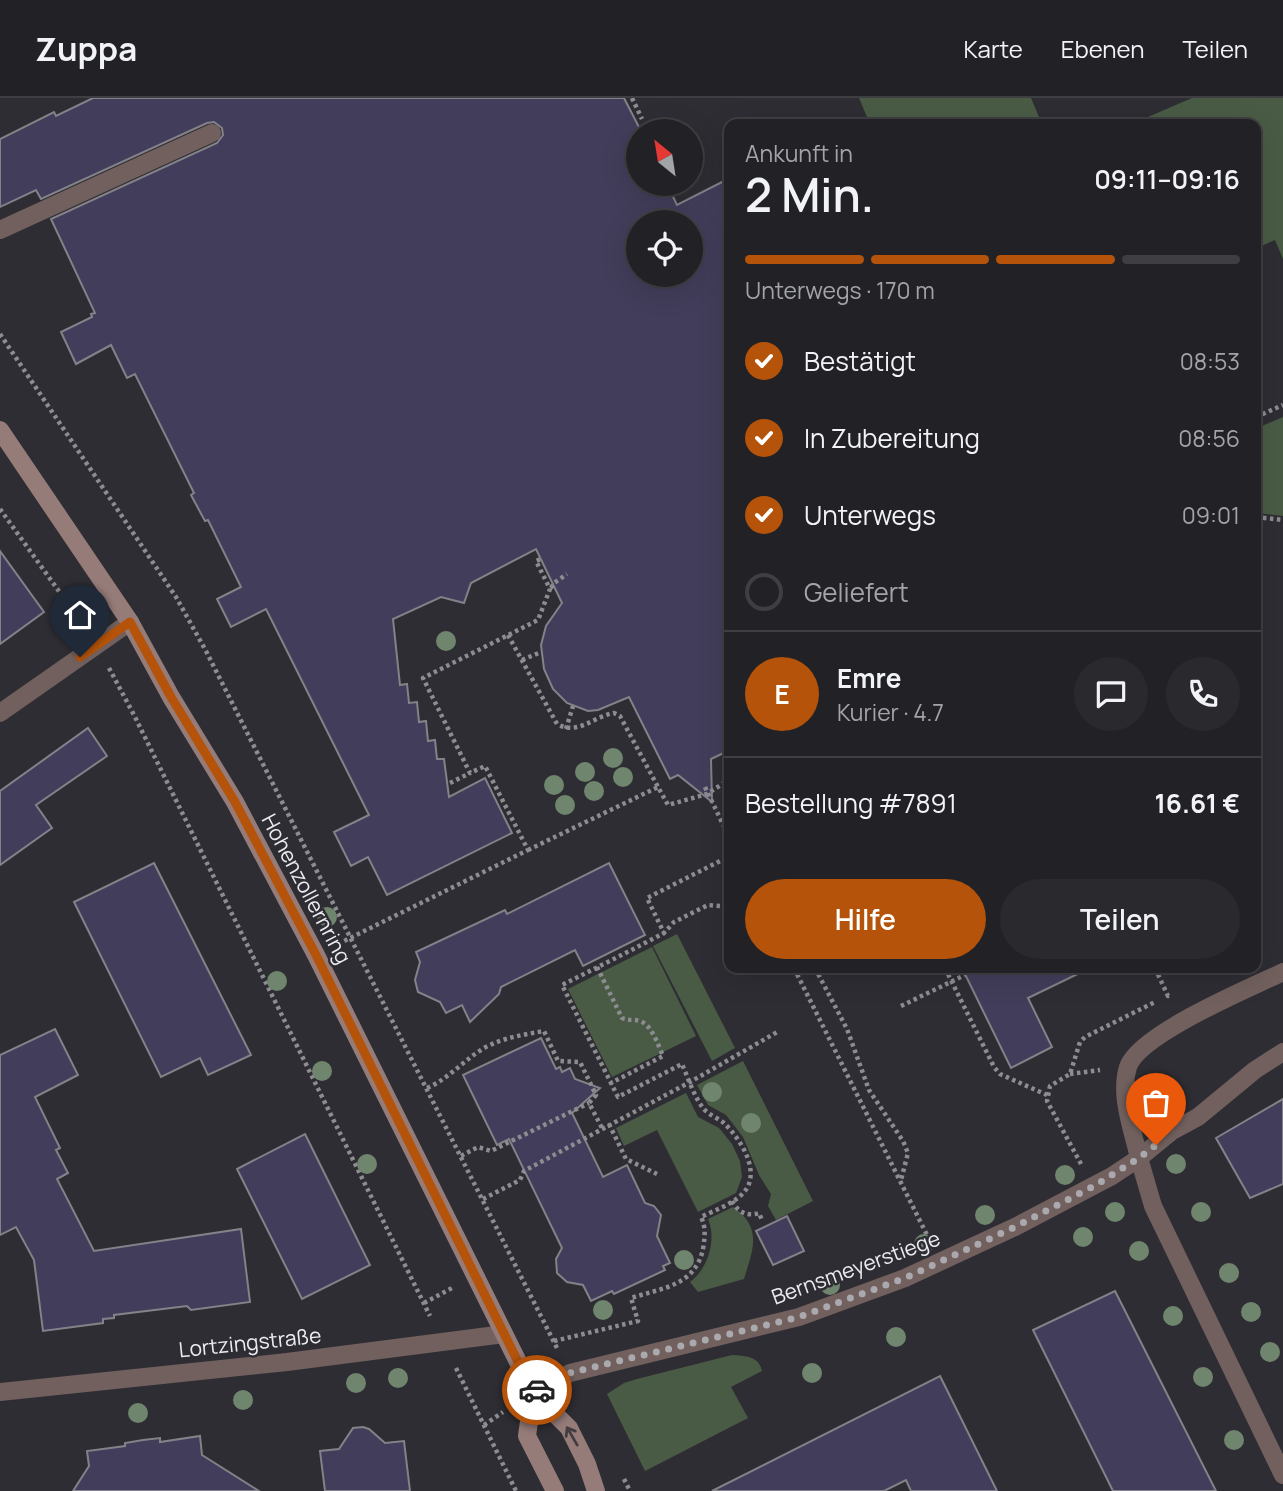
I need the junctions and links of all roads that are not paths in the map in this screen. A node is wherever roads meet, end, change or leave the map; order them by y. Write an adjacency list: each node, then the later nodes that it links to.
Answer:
1 (212, 133): 2 (street)
2 (0, 230)
3 (0, 430): 4 (main road, Hohenzollernring)
4 (130, 622): 5 (street); 9 (main road, Hohenzollernring)
5 (0, 713)
6 (1283, 972): 8 (street)
7 (1283, 1052): 8 (street, Bernsmeyerstiege)
8 (1139, 1158): 11 (street, Bernsmeyerstiege); 12 (street)
9 (504, 1334): 10 (street, Lortzingstraße); 11 (main road, Hohenzollernring)
10 (0, 1392)
11 (533, 1392): 13 (main road); 14 (main road, Hohenzollernring, one-way to 11)
12 (1283, 1475)
13 (555, 1491)
14 (596, 1491)

